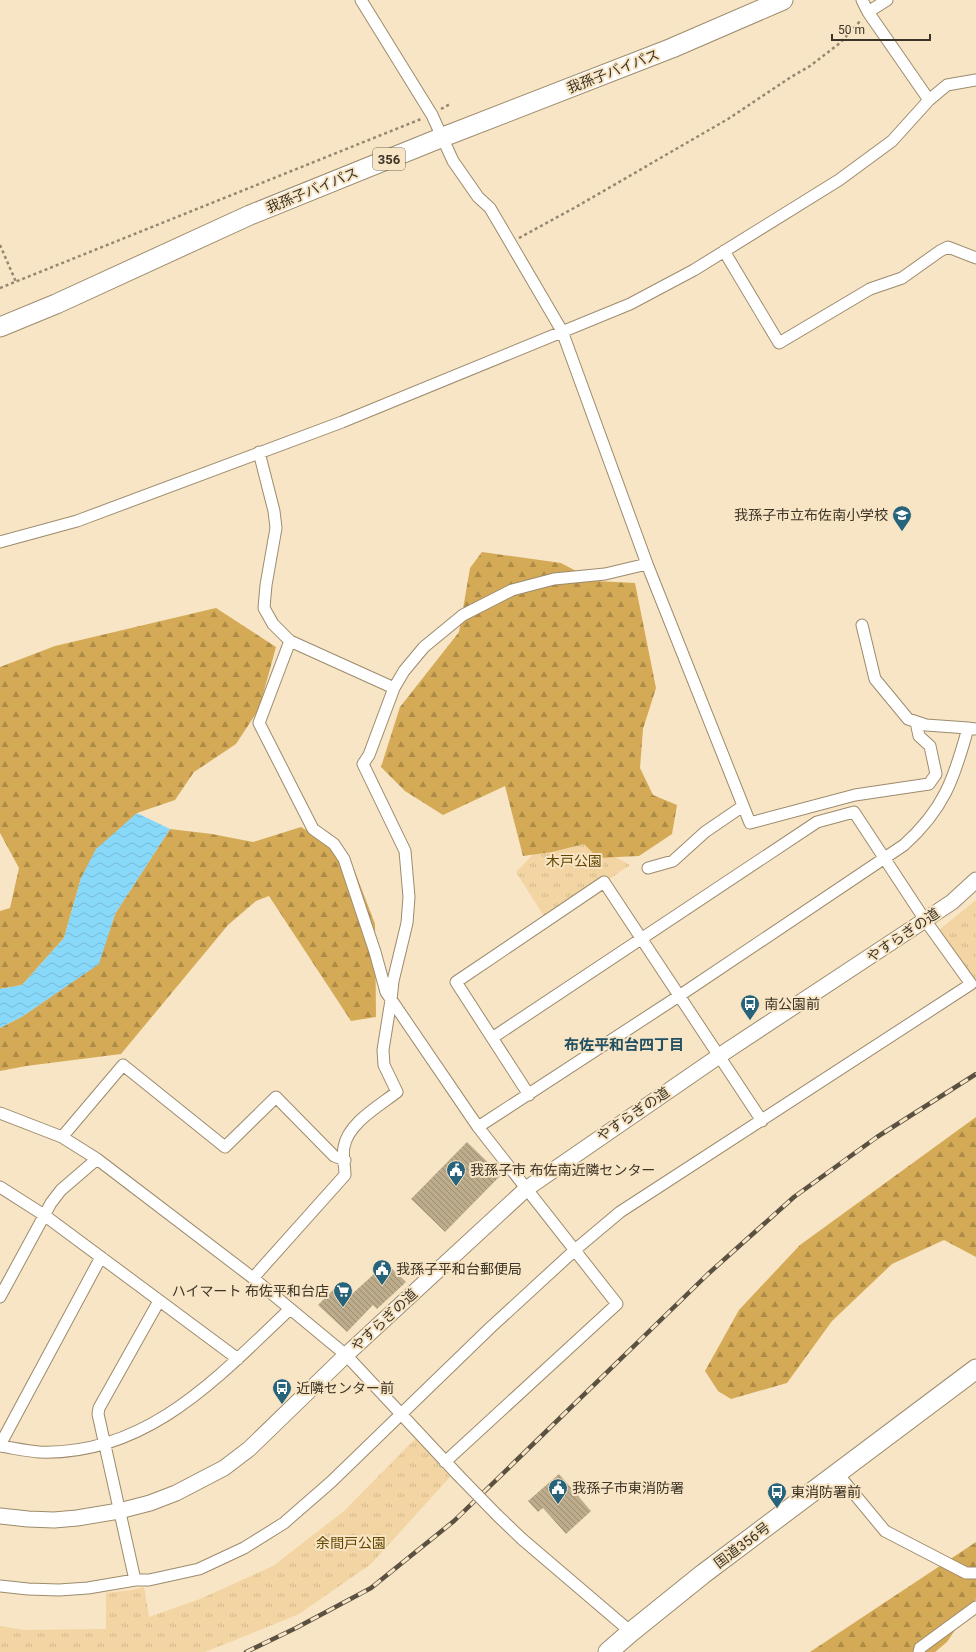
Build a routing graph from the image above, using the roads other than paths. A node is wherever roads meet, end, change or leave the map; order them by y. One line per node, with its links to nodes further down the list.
1 (361, 0): 8 (street)
2 (783, 0): 8 (highway, 我孫子バイパス / 356)
3 (862, 0): 5 (street)
4 (887, 0): 5 (street)
5 (868, 12): 7 (street)
6 (976, 80): 7 (street)
7 (929, 100): 9 (street)
8 (443, 137): 11 (highway, 我孫子バイパス / 356); 12 (street)
9 (724, 251): 10 (street); 12 (street)
10 (976, 258)
11 (0, 327)
12 (562, 331): 13 (street); 15 (street)
13 (259, 452): 14 (street); 17 (street)
14 (0, 542)
15 (647, 564): 18 (street); 21 (street)
16 (862, 625): 19 (street)
17 (290, 641): 18 (street); 28 (street)
18 (394, 688): 28 (street)
19 (916, 722): 20 (street); 21 (street)
20 (972, 728): 22 (street)
21 (743, 806): 23 (street)
22 (884, 859): 25 (street); 26 (street); 27 (street)
23 (648, 868)
24 (976, 880): 25 (street, やすらぎの道)
25 (925, 920): 30 (street, やすらぎの道); 33 (street)
26 (642, 939): 27 (street); 29 (street); 29 (street)
27 (679, 996): 30 (street); 31 (street)
28 (391, 1000): 34 (street); 37 (street)
29 (492, 1038): 31 (street)
30 (719, 1056): 33 (street); 39 (street, やすらぎの道)
31 (529, 1095): 34 (street)
32 (0, 1113): 35 (street)
33 (762, 1121): 41 (street)
34 (478, 1127): 39 (street)
35 (62, 1137): 36 (street); 37 (street)
36 (97, 1159): 40 (street); 43 (street)
37 (345, 1160): 43 (street)
38 (0, 1187): 40 (street)
39 (526, 1189): 41 (street); 47 (street, やすらぎの道)
40 (44, 1215): 42 (street); 44 (street)
41 (576, 1249): 50 (street); 53 (street)
42 (102, 1257): 45 (street); 52 (street)
43 (253, 1278): 46 (street)
44 (0, 1297)
45 (159, 1301): 48 (street); 51 (street)
46 (290, 1309): 47 (street); 48 (street)
47 (346, 1355): 50 (street); 55 (street, やすらぎの道)
48 (238, 1359): 51 (street)
49 (976, 1369): 54 (highway, 国道356号)
50 (400, 1413): 53 (street); 58 (street)
51 (105, 1443): 52 (street); 55 (street)
52 (0, 1445)
53 (445, 1462): 61 (street, bridge)
54 (838, 1473): 57 (street); 61 (highway, 国道356号)
55 (119, 1511): 56 (street, やすらぎの道); 58 (street)
56 (0, 1516)
57 (976, 1573)
58 (135, 1580): 59 (street)
59 (0, 1586)
60 (976, 1607): 63 (street)
61 (631, 1632): 62 (highway, 国道356号)
62 (608, 1652)
63 (919, 1652)

